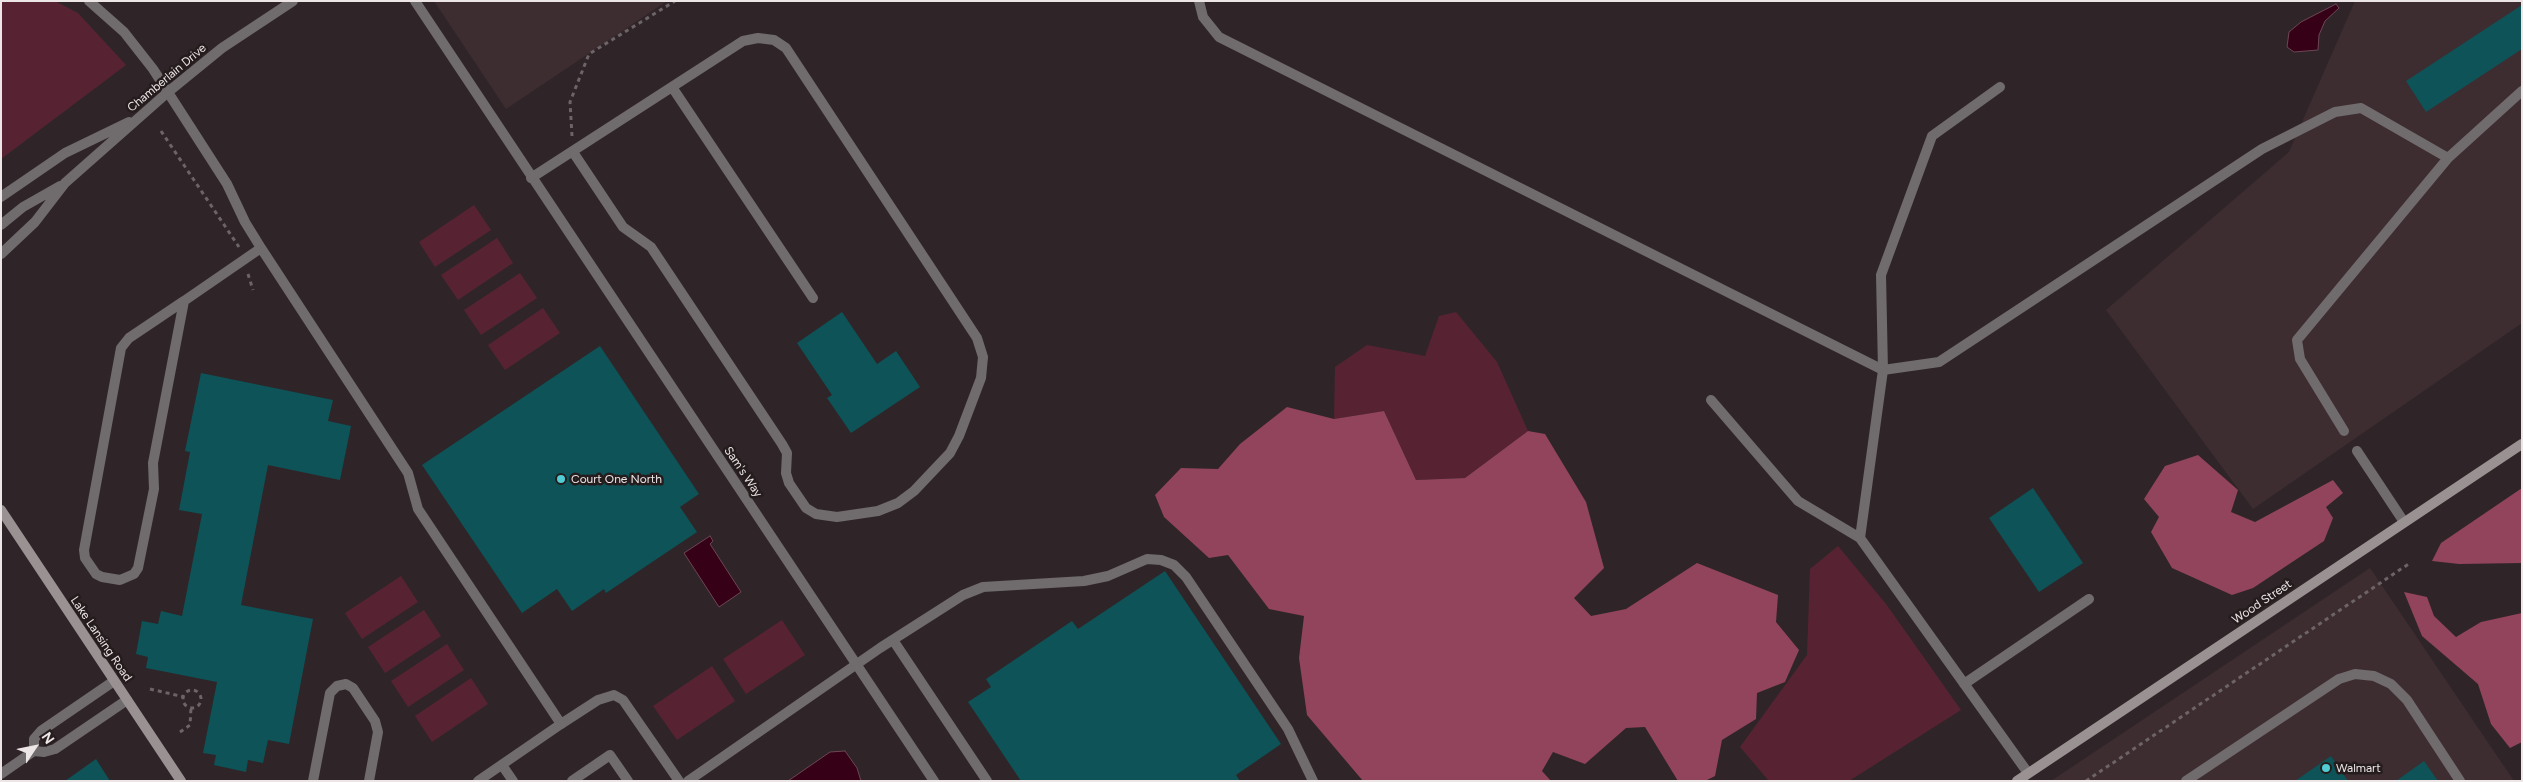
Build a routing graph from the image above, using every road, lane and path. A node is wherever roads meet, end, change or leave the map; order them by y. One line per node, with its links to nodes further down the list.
1 (89, 1): 9 (street)
2 (293, 1): 9 (street, Chamberlain Drive)
3 (416, 1): 14 (street)
4 (675, 1): 12 (path)
5 (1199, 1): 24 (street)
6 (672, 87): 12 (street); 12 (street); 22 (street)
7 (2000, 87): 24 (street)
8 (2522, 91): 13 (street)
9 (168, 92): 10 (street, Chamberlain Drive); 18 (street)
10 (141, 116): 15 (street, Chamberlain Drive); 16 (street)
11 (161, 131): 20 (path)
12 (573, 152): 14 (street)
13 (2448, 158): 24 (street); 26 (street)
14 (531, 178): 35 (street, Sam's Way)
15 (65, 183): 17 (street, Chamberlain Drive); 19 (street, Chamberlain Drive)
16 (1, 197)
17 (1, 225)
18 (261, 248): 20 (street); 42 (street)
19 (1, 254)
20 (243, 261): 21 (path); 23 (street)
21 (253, 290)
22 (813, 298)
23 (184, 301): 23 (street)
24 (1883, 370): 31 (street)
25 (1710, 400): 31 (street)
26 (2344, 431)
27 (2522, 444): 30 (street, Wood Street)
28 (2357, 451): 30 (street)
29 (1, 510): 36 (street, Lake Lansing Road)
30 (2404, 522): 46 (street, Wood Street)
31 (1860, 538): 37 (street)
32 (2410, 563): 61 (path)
33 (2089, 599): 37 (street)
34 (893, 640): 35 (street); 58 (street); 59 (street)
35 (857, 664): 56 (street); 57 (street, Sam's Way)
36 (114, 681): 40 (street, Lake Lansing Road); 44 (street)
37 (1964, 684): 46 (street)
38 (150, 689): 39 (path)
39 (184, 697): 41 (path); 41 (path)
40 (127, 700): 44 (street); 48 (street, Lake Lansing Road)
41 (191, 708): 43 (path)
42 (562, 724): 45 (street); 55 (street)
43 (180, 732)
44 (34, 750): 47 (street)
45 (502, 765): 51 (street); 52 (street)
46 (2028, 773): 60 (street, Wood Street)
47 (1, 774)
48 (182, 781)
49 (312, 781): 50 (street)
50 (369, 781)
51 (478, 781)
52 (512, 781)
53 (572, 781): 54 (street)
54 (628, 781)
55 (679, 781)
56 (688, 781)
57 (934, 781)
58 (987, 781)
59 (1314, 781)
60 (2017, 781)
61 (2086, 781)
62 (2186, 781): 63 (street)
63 (2460, 781)

